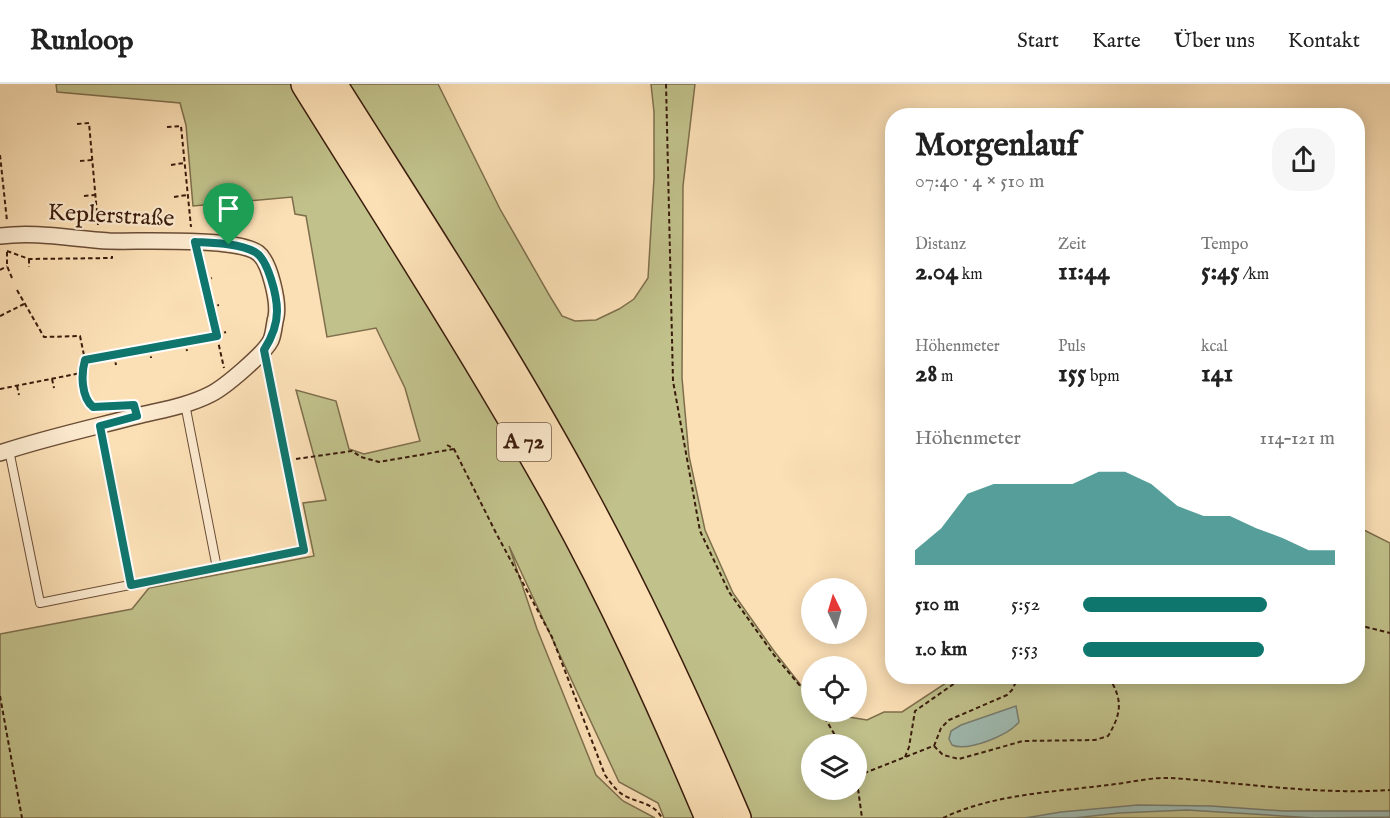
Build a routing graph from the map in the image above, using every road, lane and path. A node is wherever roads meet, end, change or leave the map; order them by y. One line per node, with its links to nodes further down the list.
1 (305, 84): 77 (highway, A 72)
2 (333, 84): 78 (highway, A 72)
3 (666, 84): 68 (path)
4 (77, 124): 7 (path)
5 (167, 128): 9 (path)
6 (0, 155): 11 (path)
7 (92, 160): 8 (path); 12 (path)
8 (80, 161)
9 (184, 163): 10 (path); 13 (path)
10 (171, 165)
11 (2, 189): 17 (path)
12 (95, 195): 14 (path); 16 (path)
13 (187, 195): 15 (path); 18 (path)
14 (84, 196)
15 (174, 196)
16 (105, 241): 17 (street, Keplerstraße); 18 (street, Keplerstraße); 20 (path)
17 (5, 242): 21 (path); 26 (path)
18 (194, 242): 31 (path); 41 (street, Keplerstraße)
19 (85, 258): 20 (path); 22 (path); 24 (path)
20 (112, 258): 23 (path)
21 (29, 259): 22 (path); 27 (path)
22 (58, 259): 25 (path)
23 (112, 263)
24 (86, 264)
25 (59, 266)
26 (6, 267): 28 (path); 29 (path)
27 (29, 267)
28 (0, 270)
29 (12, 278)
30 (212, 278): 31 (path)
31 (204, 280): 35 (path)
32 (17, 290): 33 (path)
33 (24, 304): 36 (path); 45 (path)
34 (219, 305): 35 (path)
35 (210, 307): 38 (path)
36 (0, 316)
37 (226, 333): 38 (path)
38 (217, 335): 39 (path); 49 (path)
39 (185, 342): 40 (path); 42 (path)
40 (149, 348): 43 (path); 44 (path)
41 (264, 350): 49 (street, Keplerstraße); 60 (lane)
42 (187, 351)
43 (114, 355): 45 (path); 46 (path)
44 (151, 358)
45 (85, 360): 47 (path)
46 (116, 365)
47 (81, 373): 48 (path); 55 (path)
48 (52, 379): 50 (path); 51 (path)
49 (227, 383): 54 (street, Keplerstraße)
50 (17, 386): 52 (path); 53 (path)
51 (54, 388)
52 (0, 389)
53 (19, 395)
54 (185, 404): 56 (street, Keplerstraße); 61 (lane)
55 (113, 406)
56 (100, 426): 59 (street, Keplerstraße); 62 (lane)
57 (447, 445): 58 (path)
58 (454, 449): 60 (path); 76 (path)
59 (5, 451): 62 (lane)
60 (286, 461): 61 (lane)
61 (217, 568): 62 (lane)
62 (131, 585)
63 (1365, 627): 64 (path)
64 (1390, 633)
65 (954, 684): 71 (path)
66 (1015, 684): 70 (path)
67 (1113, 684): 70 (path)
68 (801, 687)
69 (0, 696): 75 (path)
70 (934, 746): 71 (path)
71 (905, 757): 72 (path)
72 (867, 771)
73 (1390, 790): 80 (path)
74 (860, 800): 79 (path)
75 (22, 818)
76 (662, 818)
77 (710, 818)
78 (737, 818)
79 (862, 818)
80 (943, 818)

